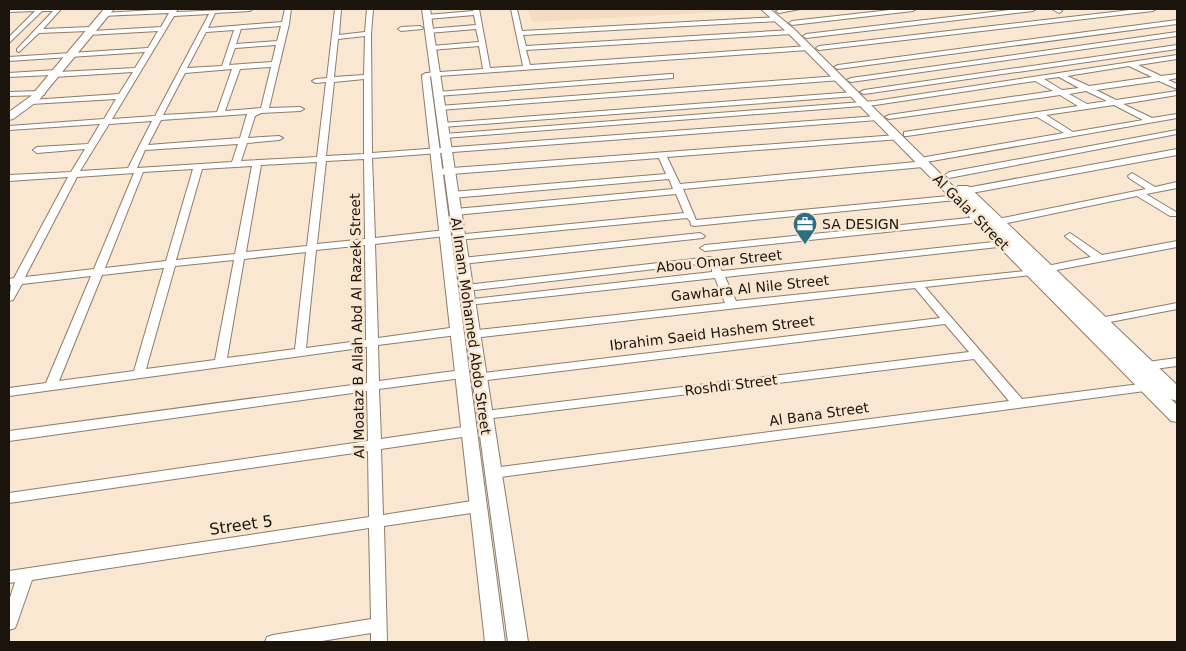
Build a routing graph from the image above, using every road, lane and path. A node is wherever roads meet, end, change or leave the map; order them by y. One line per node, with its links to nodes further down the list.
1 (41, 9): 2 (street); 15 (street); 39 (street)
2 (57, 9): 32 (street)
3 (230, 9): 4 (street); 17 (street)
4 (250, 9)
5 (288, 9): 24 (street)
6 (338, 9): 37 (street)
7 (370, 9): 34 (street, Al Moataz B Allah Abd Al Razek Street)
8 (514, 9): 31 (street)
9 (797, 9): 21 (street)
10 (863, 9): 21 (street)
11 (913, 9): 21 (street)
12 (1028, 9): 13 (street); 42 (street)
13 (1033, 9)
14 (1153, 9): 25 (street)
15 (9, 10)
16 (173, 11): 17 (street); 19 (street); 28 (street)
17 (213, 11): 30 (street)
18 (477, 11): 22 (street); 27 (street)
19 (106, 12): 33 (main road)
20 (1177, 16): 36 (street)
21 (780, 17): 31 (street); 42 (main road, Al Gala' Street); 46 (street)
22 (424, 19): 27 (street); 29 (street); 45 (street, Al Imam Mohamed Abdo Street); 61 (street, Al Imam Mohamed Abdo Street)
23 (1177, 22): 38 (street)
24 (286, 24): 26 (street); 40 (street)
25 (1024, 25): 36 (street); 42 (street)
26 (238, 27): 30 (street); 43 (street)
27 (480, 27): 41 (street)
28 (162, 29): 33 (street); 48 (street)
29 (401, 29)
30 (203, 30): 58 (street)
31 (519, 30): 46 (street)
32 (36, 31): 33 (street); 47 (street)
33 (90, 31): 49 (main road)
34 (368, 34): 37 (street); 67 (street, Al Moataz B Allah Abd Al Razek Street)
35 (1177, 34): 63 (street)
36 (1041, 35): 38 (street)
37 (334, 36): 70 (street)
38 (1050, 39): 63 (street)
39 (9, 41)
40 (281, 43): 43 (street); 52 (street)
41 (483, 44): 45 (street); 59 (street)
42 (811, 44): 56 (street); 63 (main road, Al Gala' Street)
43 (232, 46): 55 (street)
44 (1177, 47): 79 (street)
45 (431, 48): 61 (street, Al Imam Mohamed Abdo Street)
46 (523, 48): 56 (street)
47 (19, 50)
48 (150, 50): 49 (street); 57 (street)
49 (69, 55): 51 (street); 60 (main road)
50 (1177, 57): 53 (street)
51 (9, 59)
52 (276, 64): 54 (street); 87 (street)
53 (1130, 64): 64 (street); 69 (street)
54 (236, 66): 55 (street); 88 (street)
55 (225, 67): 58 (street)
56 (527, 68): 59 (street)
57 (137, 70): 60 (street); 78 (street)
58 (182, 70): 93 (street)
59 (487, 70): 61 (street)
60 (55, 74): 62 (street); 74 (main road)
61 (430, 74): 80 (street, Al Imam Mohamed Abdo Street); 106 (street, Al Imam Mohamed Abdo Street)
62 (9, 75)
63 (842, 75): 79 (main road, Al Gala' Street); 80 (street)
64 (1060, 75): 68 (street); 73 (street)
65 (670, 76): 80 (street)
66 (1177, 76): 69 (street)
67 (368, 77): 70 (street); 109 (street, Al Moataz B Allah Abd Al Razek Street)
68 (1036, 78): 75 (street); 79 (street)
69 (1160, 78): 72 (street); 73 (street)
70 (330, 80): 71 (street); 110 (street)
71 (316, 81)
72 (1177, 86)
73 (1088, 89): 75 (street); 82 (street)
74 (41, 92): 77 (street); 81 (main road)
75 (1061, 93): 83 (street); 92 (street)
76 (1177, 93): 82 (street)
77 (9, 94)
78 (121, 96): 81 (street); 95 (street)
79 (864, 98): 92 (main road, Al Gala' Street); 97 (street); 97 (street)
80 (438, 101): 97 (street, Al Imam Mohamed Abdo Street)
81 (31, 102): 84 (main road)
82 (1116, 103): 83 (street); 94 (street)
83 (1086, 108): 89 (street)
84 (22, 109): 86 (street); 91 (main road)
85 (300, 109): 87 (street)
86 (9, 110)
87 (263, 111): 88 (street); 102 (street)
88 (220, 114): 93 (street)
89 (1040, 115): 98 (street); 100 (street)
90 (1177, 116): 94 (street)
91 (9, 117)
92 (884, 118): 100 (main road, Al Gala' Street); 106 (street)
93 (158, 119): 95 (street); 104 (street)
94 (1151, 121): 98 (street); 99 (street)
95 (105, 122): 96 (street); 103 (street)
96 (9, 128)
97 (443, 130): 106 (street, Al Imam Mohamed Abdo Street)
98 (1072, 134): 111 (street)
99 (1174, 135): 118 (street)
100 (902, 136): 108 (street); 111 (main road, Al Gala' Street)
101 (280, 138): 102 (street)
102 (243, 140): 104 (street); 113 (street)
103 (91, 146): 105 (street); 117 (street)
104 (143, 148): 115 (street)
105 (37, 150)
106 (441, 152): 109 (street); 116 (street, Al Imam Mohamed Abdo Street)
107 (1177, 152): 126 (street)
108 (662, 155): 116 (street); 119 (street)
109 (368, 157): 110 (street); 136 (street, Al Moataz B Allah Abd Al Razek Street)
110 (321, 159): 112 (street); 139 (street)
111 (925, 161): 118 (main road, Al Gala' Street); 123 (street); 126 (main road, Al Gala' Street)
112 (257, 163): 113 (street); 141 (street)
113 (236, 164): 114 (street)
114 (198, 166): 115 (street); 145 (street)
115 (135, 170): 117 (street); 147 (street)
116 (443, 172): 127 (street, Al Imam Mohamed Abdo Street); 133 (street, Al Imam Mohamed Abdo Street)
117 (74, 174): 121 (street); 150 (street)
118 (949, 175): 126 (main road, Al Gala' Street)
119 (672, 176): 123 (street); 127 (street)
120 (1132, 176): 124 (street)
121 (10, 180)
122 (1177, 185): 124 (street)
123 (678, 189): 128 (street); 130 (street)
124 (1154, 190): 125 (street)
125 (1138, 193): 129 (street); 132 (street)
126 (961, 194): 130 (street); 131 (main road, Al Gala' Street); 132 (main road, Al Gala' Street)
127 (452, 195): 128 (street, Al Imam Mohamed Abdo Street)
128 (455, 212): 133 (street, Al Imam Mohamed Abdo Street)
129 (1173, 214)
130 (692, 219): 133 (street); 134 (street)
131 (979, 220): 132 (street); 137 (main road, Al Gala' Street); 140 (street)
132 (996, 220): 146 (main road, Al Gala' Street)
133 (452, 235): 136 (street); 144 (street, Al Imam Mohamed Abdo Street); 158 (street, Al Imam Mohamed Abdo Street)
134 (700, 236): 140 (street); 144 (street)
135 (1070, 236): 142 (street)
136 (370, 241): 139 (street); 160 (street, Al Moataz B Allah Abd Al Razek Street)
137 (1003, 244): 148 (main road, Al Gala' Street); 149 (street, Abou Omar Street)
138 (1177, 244): 142 (street)
139 (312, 248): 141 (street); 161 (street)
140 (706, 248): 143 (street)
141 (240, 256): 145 (street); 164 (street)
142 (1100, 259): 146 (street)
143 (711, 260): 149 (street); 152 (street)
144 (462, 261): 152 (street, Al Imam Mohamed Abdo Street)
145 (170, 264): 147 (street); 166 (street)
146 (1046, 269): 157 (main road, Al Gala' Street)
147 (98, 272): 150 (street); 169 (street)
148 (1031, 272): 151 (street, Gawhara Al Nile Street); 171 (main road, Al Gala' Street)
149 (718, 275): 152 (street, Abou Omar Street); 154 (street)
150 (13, 281): 153 (street)
151 (918, 285): 154 (street, Gawhara Al Nile Street); 156 (street)
152 (467, 295): 159 (street, Al Imam Mohamed Abdo Street)
153 (9, 298)
154 (732, 305): 159 (street, Gawhara Al Nile Street)
155 (1177, 306): 157 (street)
156 (948, 320): 162 (street); 168 (street, Ibrahim Saeid Hashem Street)
157 (1100, 320): 165 (main road, Al Gala' Street)
158 (457, 331): 160 (street); 167 (street, Al Imam Mohamed Abdo Street)
159 (473, 334): 168 (street, Al Imam Mohamed Abdo Street)
160 (372, 343): 161 (street); 170 (street, Al Moataz B Allah Abd Al Razek Street)
161 (300, 353): 164 (street)
162 (978, 355): 173 (street); 175 (street, Roshdi Street)
163 (1177, 362): 165 (street)
164 (220, 363): 166 (street)
165 (1146, 366): 174 (main road, Al Gala' Street)
166 (138, 374): 169 (street)
167 (462, 374): 170 (street); 176 (street, Al Imam Mohamed Abdo Street)
168 (479, 377): 175 (street, Al Imam Mohamed Abdo Street)
169 (51, 386): 172 (street)
170 (372, 386): 177 (street); 178 (street, Al Moataz B Allah Abd Al Razek Street)
171 (1148, 387): 173 (street, Al Bana Street); 174 (main road, Al Gala' Street)
172 (9, 392)
173 (1018, 403): 181 (street, Al Bana Street)
174 (1175, 406)
175 (485, 415): 179 (street, Al Imam Mohamed Abdo Street)
176 (469, 430): 178 (street); 180 (street, Al Imam Mohamed Abdo Street)
177 (9, 436)
178 (374, 444): 182 (street); 184 (street, Al Moataz B Allah Abd Al Razek Street)
179 (489, 447): 180 (street); 181 (street, Al Imam Mohamed Abdo Street)
180 (471, 450): 183 (street, Al Imam Mohamed Abdo Street)
181 (493, 473): 192 (street, Al Imam Mohamed Abdo Street)
182 (9, 498)
183 (478, 506): 184 (street, Street 5); 191 (street, Al Imam Mohamed Abdo Street)
184 (375, 522): 185 (street, Street 5); 188 (street, Al Moataz B Allah Abd Al Razek Street)
185 (26, 574): 186 (street, Street 5); 187 (street)
186 (9, 576)
187 (9, 623)
188 (378, 625): 189 (street); 190 (street, Al Moataz B Allah Abd Al Razek Street)
189 (273, 642)
190 (378, 642)
191 (494, 642)
192 (518, 642)

